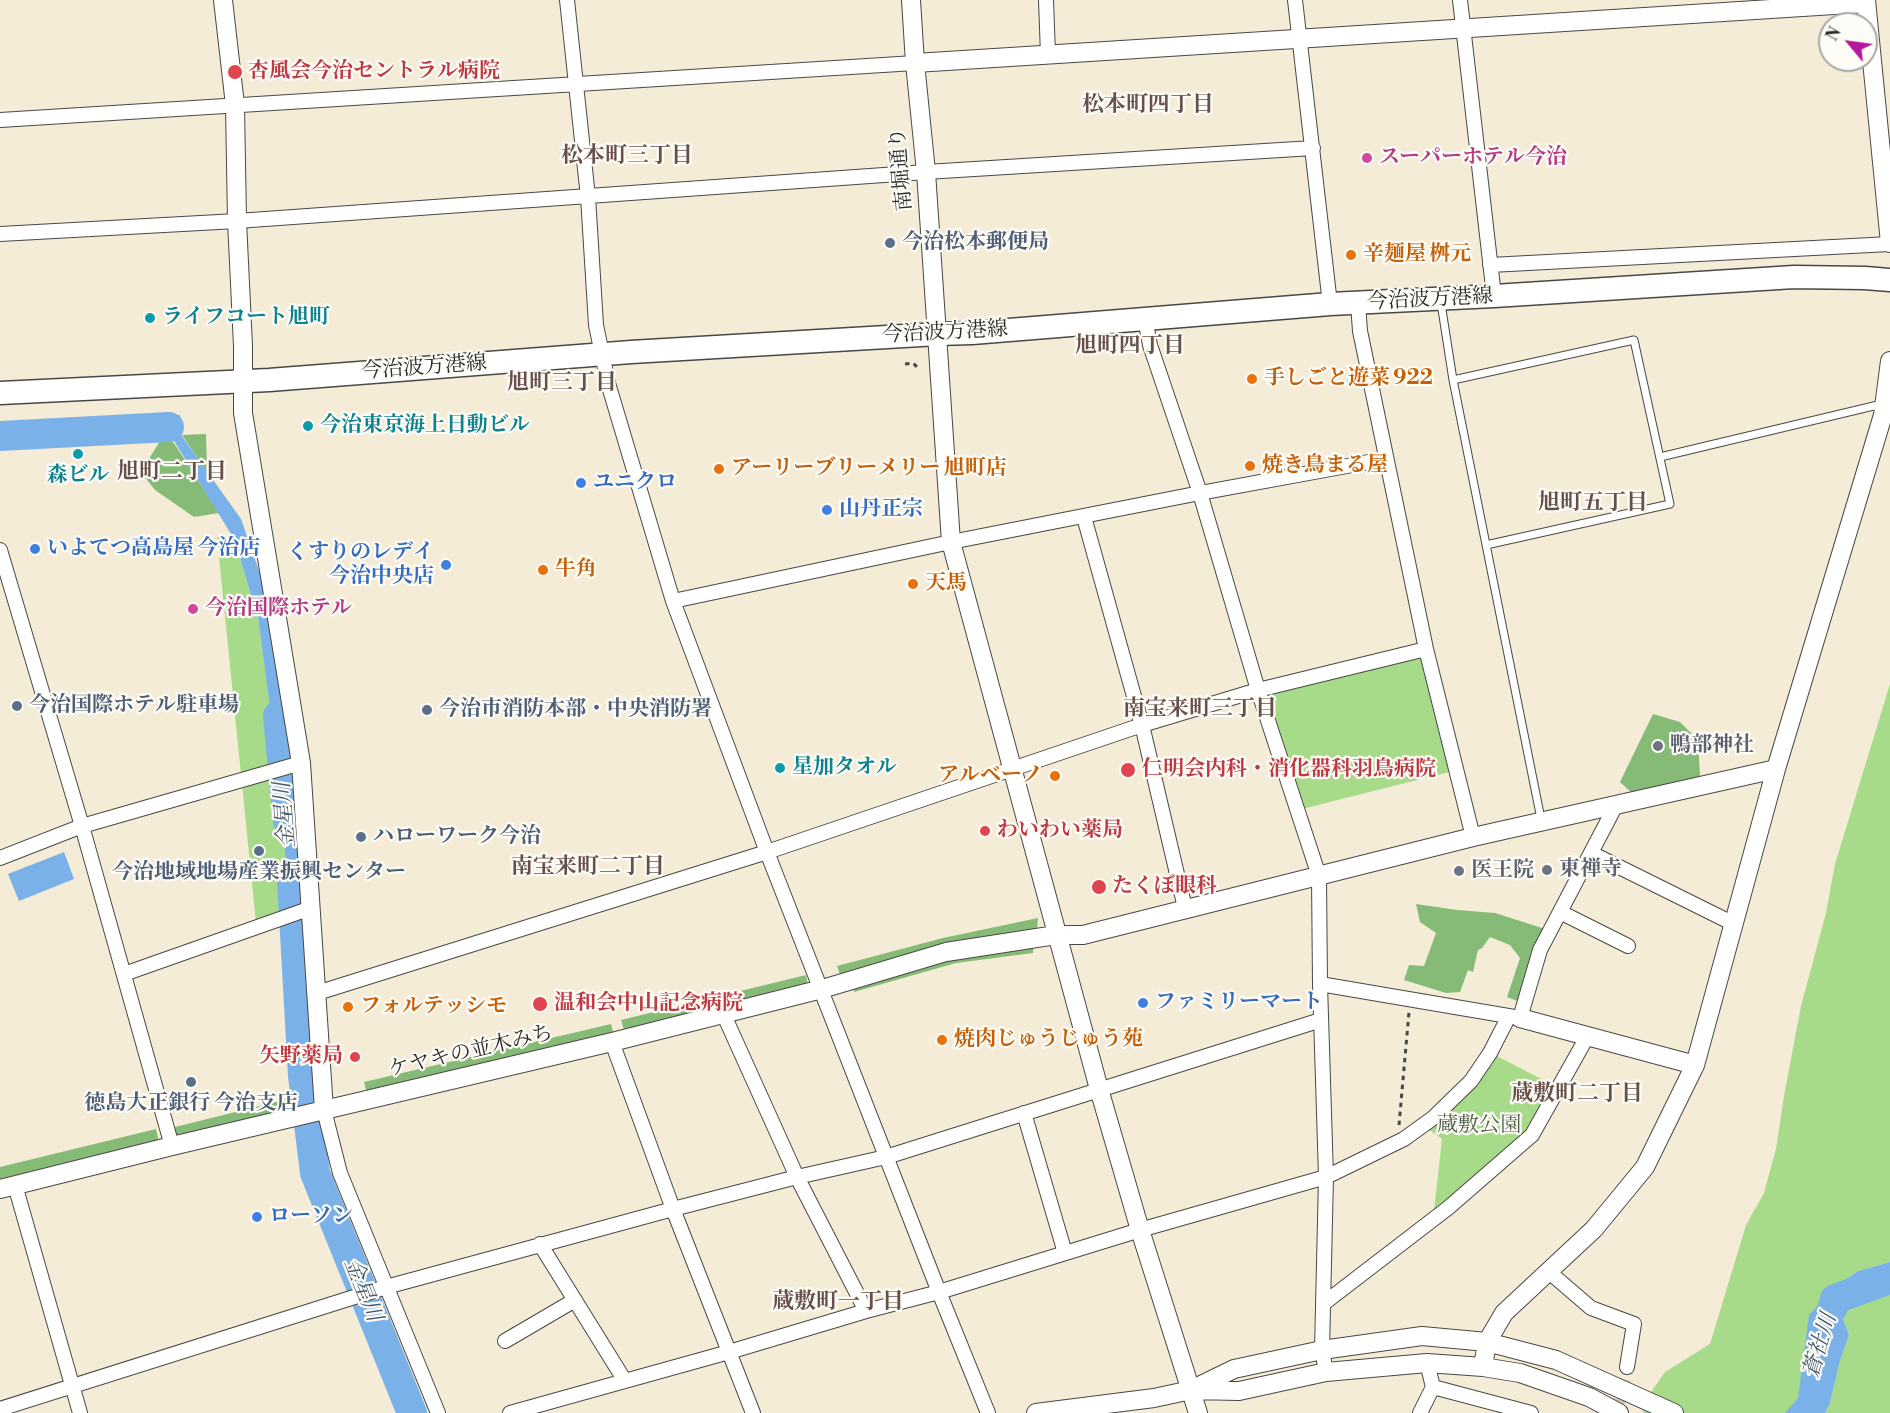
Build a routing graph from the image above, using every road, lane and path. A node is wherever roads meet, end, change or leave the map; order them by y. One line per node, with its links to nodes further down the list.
1 (223, 0): 13 (street)
2 (567, 0): 12 (street)
3 (911, 0): 11 (street, 南堀通り)
4 (1046, 0): 10 (street)
5 (1295, 0): 9 (street)
6 (1460, 0): 8 (street)
7 (1866, 1): 8 (street); 20 (street)
8 (1463, 28): 9 (street); 21 (street)
9 (1300, 39): 10 (street); 15 (street)
10 (1048, 54): 11 (street)
11 (915, 63): 12 (street); 16 (street, 南堀通り)
12 (575, 84): 13 (street); 17 (street)
13 (235, 105): 14 (street); 18 (street)
14 (0, 120)
15 (1313, 148): 16 (street); 25 (street)
16 (926, 172): 17 (street); 28 (street, 南堀通り)
17 (588, 197): 18 (street); 29 (street)
18 (237, 221): 19 (street); 34 (street)
19 (0, 234)
20 (1890, 243): 21 (street)
21 (1491, 265): 23 (street)
22 (1890, 280): 23 (main road, 今治波方港線)
23 (1494, 296): 24 (main road, 今治波方港線)
24 (1441, 299): 26 (main road, 今治波方港線); 33 (lane)
25 (1330, 304): 26 (main road, 今治波方港線); 27 (main road, 今治波方港線)
26 (1358, 304): 38 (street)
27 (1145, 318): 28 (main road, 今治波方港線); 39 (street)
28 (938, 334): 29 (main road, 今治波方港線); 41 (street, 南堀通り)
29 (601, 355): 34 (main road, 今治波方港線); 44 (street)
30 (1890, 361): 36 (street)
31 (905, 364): 32 (path)
32 (918, 368)
33 (1453, 380): 37 (lane); 42 (lane)
34 (242, 381): 35 (main road, 今治波方港線); 48 (street)
35 (0, 393)
36 (1885, 403): 37 (lane); 49 (street)
37 (1660, 457): 42 (lane)
38 (1385, 459): 39 (street); 45 (street)
39 (1200, 493): 40 (street); 46 (street)
40 (1084, 517): 41 (street); 47 (street)
41 (951, 542): 44 (street); 50 (street, 南堀通り)
42 (1486, 545): 52 (lane)
43 (0, 550): 53 (street)
44 (674, 601): 55 (street)
45 (1426, 649): 46 (street); 54 (street)
46 (1258, 690): 47 (street); 58 (street)
47 (1142, 725): 50 (street); 60 (street)
48 (301, 763): 53 (street); 59 (street)
49 (1776, 769): 51 (street, ケヤキの並木みち); 62 (street)
50 (1012, 770): 55 (street); 63 (street, 南堀通り)
51 (1616, 805): 52 (street, ケヤキの並木みち); 56 (street)
52 (1542, 822): 54 (street, ケヤキの並木みち)
53 (82, 826): 57 (street); 65 (street)
54 (1473, 837): 58 (street, ケヤキの並木みち)
55 (767, 852): 67 (street); 68 (street)
56 (1591, 853): 61 (street); 62 (street)
57 (0, 858)
58 (1319, 876): 60 (street, ケヤキの並木みち); 66 (street)
59 (311, 908): 65 (street); 68 (street)
60 (1185, 908): 63 (street, ケヤキの並木みち)
61 (1560, 912): 64 (street); 71 (street)
62 (1734, 924): 75 (street)
63 (1056, 935): 67 (street, ケヤキの並木みち); 76 (street, 南堀通り)
64 (1628, 946)
65 (124, 974): 80 (street)
66 (1320, 984): 69 (street); 72 (street)
67 (822, 989): 70 (street, ケヤキの並木みち); 81 (street)
68 (317, 993): 77 (street)
69 (1410, 999): 71 (street); 79 (path)
70 (723, 1013): 74 (street, ケヤキの並木みち); 82 (street)
71 (1515, 1017): 73 (street); 79 (street)
72 (1321, 1020): 76 (street); 83 (street)
73 (1587, 1037): 75 (street); 93 (street)
74 (612, 1042): 77 (street, ケヤキの並木みち); 85 (street)
75 (1695, 1065): 89 (street)
76 (1099, 1089): 78 (street); 86 (street, 南堀通り)
77 (324, 1110): 80 (street, ケヤキの並木みち); 90 (street)
78 (1024, 1113): 81 (street); 88 (street)
79 (1398, 1142): 83 (street)
80 (172, 1146): 84 (street, ケヤキの並木みち)
81 (886, 1157): 82 (street); 91 (street)
82 (797, 1177): 85 (street); 94 (street)
83 (1326, 1177): 86 (street); 93 (street)
84 (8, 1187): 104 (street)
85 (673, 1209): 87 (street); 98 (street)
86 (1140, 1230): 88 (street); 106 (street, 南堀通り)
87 (540, 1244): 90 (street); 92 (street)
88 (1065, 1253): 91 (street)
89 (1548, 1271): 96 (street); 101 (street)
90 (386, 1287): 104 (street); 110 (street)
91 (939, 1292): 94 (street); 113 (street)
92 (575, 1300): 95 (street); 103 (street)
93 (1323, 1304): 97 (street)
94 (866, 1311): 98 (street)
95 (505, 1341)
96 (1487, 1342): 97 (street); 100 (street); 119 (street)
97 (1322, 1350): 102 (street); 106 (street)
98 (729, 1352): 103 (street); 112 (street)
99 (1427, 1362): 100 (street); 102 (street); 105 (street)
100 (1483, 1367): 118 (street)
101 (1627, 1367)
102 (1326, 1371): 106 (street)
103 (625, 1381): 111 (street)
104 (73, 1386): 108 (street); 109 (street)
105 (1433, 1387): 116 (street); 117 (street)
106 (1191, 1390): 107 (street); 115 (street, 南堀通り)
107 (1152, 1405): 114 (street)
108 (0, 1409)
109 (80, 1413)
110 (438, 1413)
111 (510, 1413)
112 (753, 1413)
113 (988, 1413)
114 (1036, 1413)
115 (1198, 1413)
116 (1420, 1413)
117 (1529, 1413)
118 (1619, 1413)
119 (1674, 1413)

